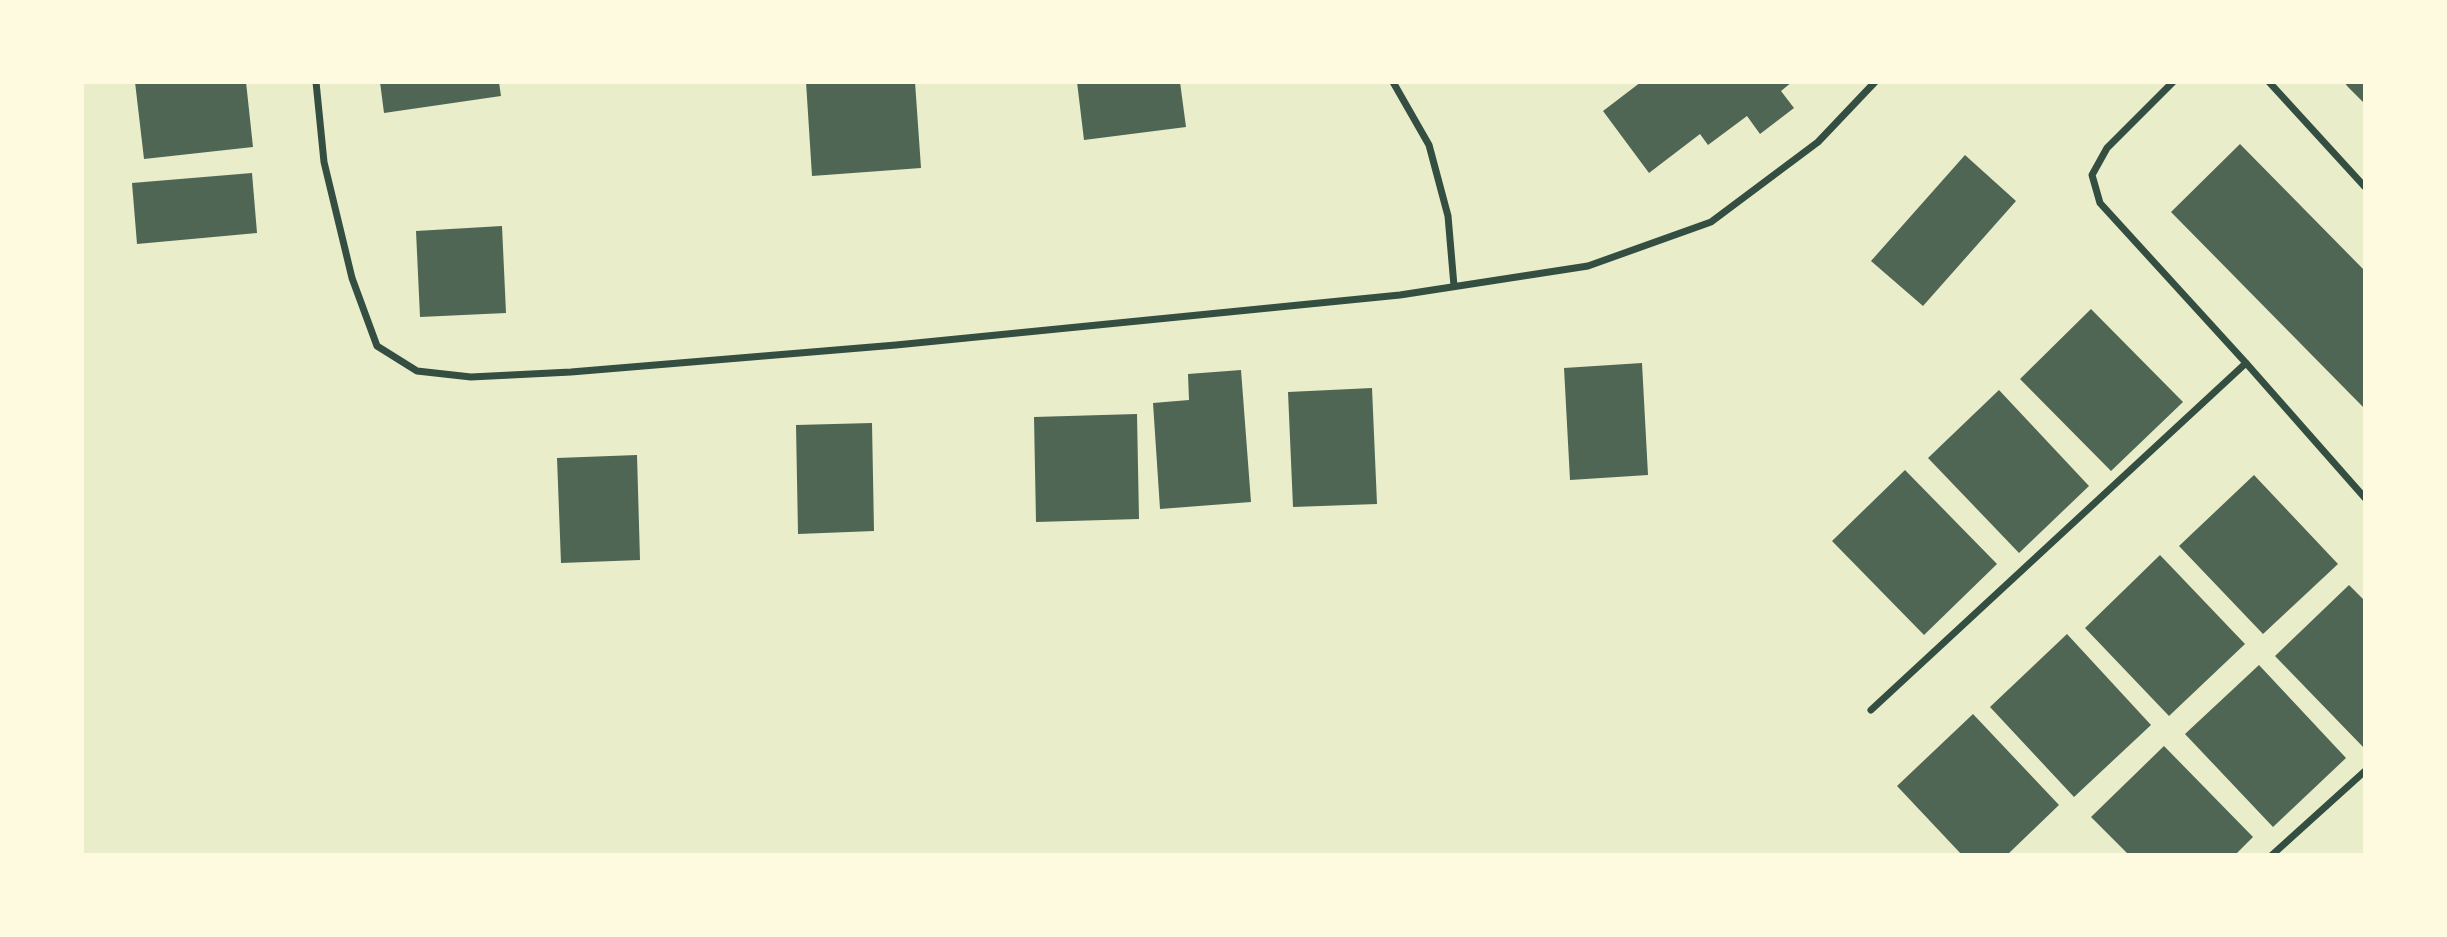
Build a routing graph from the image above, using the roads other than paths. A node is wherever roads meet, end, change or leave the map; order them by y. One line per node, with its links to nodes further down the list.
1 (316, 82): 7 (street)
2 (1393, 82): 7 (street)
3 (1875, 82): 7 (street)
4 (2173, 82): 8 (street)
5 (2269, 82): 6 (street)
6 (2365, 187)
7 (1454, 286)
8 (2246, 363): 9 (street); 10 (street)
9 (2365, 498)
10 (1871, 710)
11 (2365, 771): 12 (street)
12 (2272, 855)

